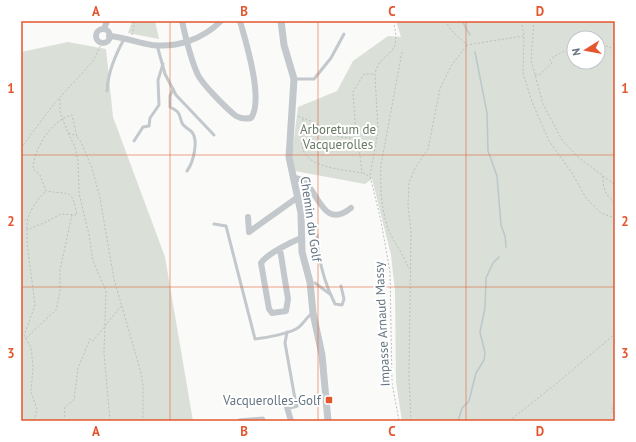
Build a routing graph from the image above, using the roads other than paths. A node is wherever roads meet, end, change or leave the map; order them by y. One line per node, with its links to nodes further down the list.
1 (107, 21): 6 (street)
2 (182, 21): 10 (street)
3 (221, 21): 10 (street)
4 (240, 21): 10 (street)
5 (281, 21): 13 (street, Chemin du Golf)
6 (104, 29): 8 (street); 8 (street)
7 (344, 34): 13 (lane)
8 (109, 36): 9 (street)
9 (127, 38): 11 (street); 15 (lane)
10 (186, 42): 11 (street)
11 (158, 45): 12 (lane)
12 (162, 64): 14 (lane); 17 (lane)
13 (294, 79): 19 (street, Chemin du Golf)
14 (173, 89): 16 (lane); 18 (lane)
15 (107, 91)
16 (214, 136)
17 (134, 141)
18 (187, 171)
19 (294, 178): 20 (street, Chemin du Golf); 21 (street)
20 (298, 197): 22 (street); 25 (street, Chemin du Golf)
21 (351, 208)
22 (248, 217)
23 (214, 224): 31 (lane)
24 (317, 235): 29 (lane)
25 (301, 238): 26 (street); 30 (street, Chemin du Golf)
26 (280, 250): 26 (street)
27 (315, 283): 29 (lane)
28 (341, 286): 29 (lane)
29 (330, 294)
30 (313, 314): 31 (lane); 36 (street, Chemin du Golf)
31 (288, 331): 32 (lane)
32 (295, 402): 35 (street)
33 (239, 420): 34 (lane)
34 (265, 421)
35 (291, 421)
36 (328, 421)

